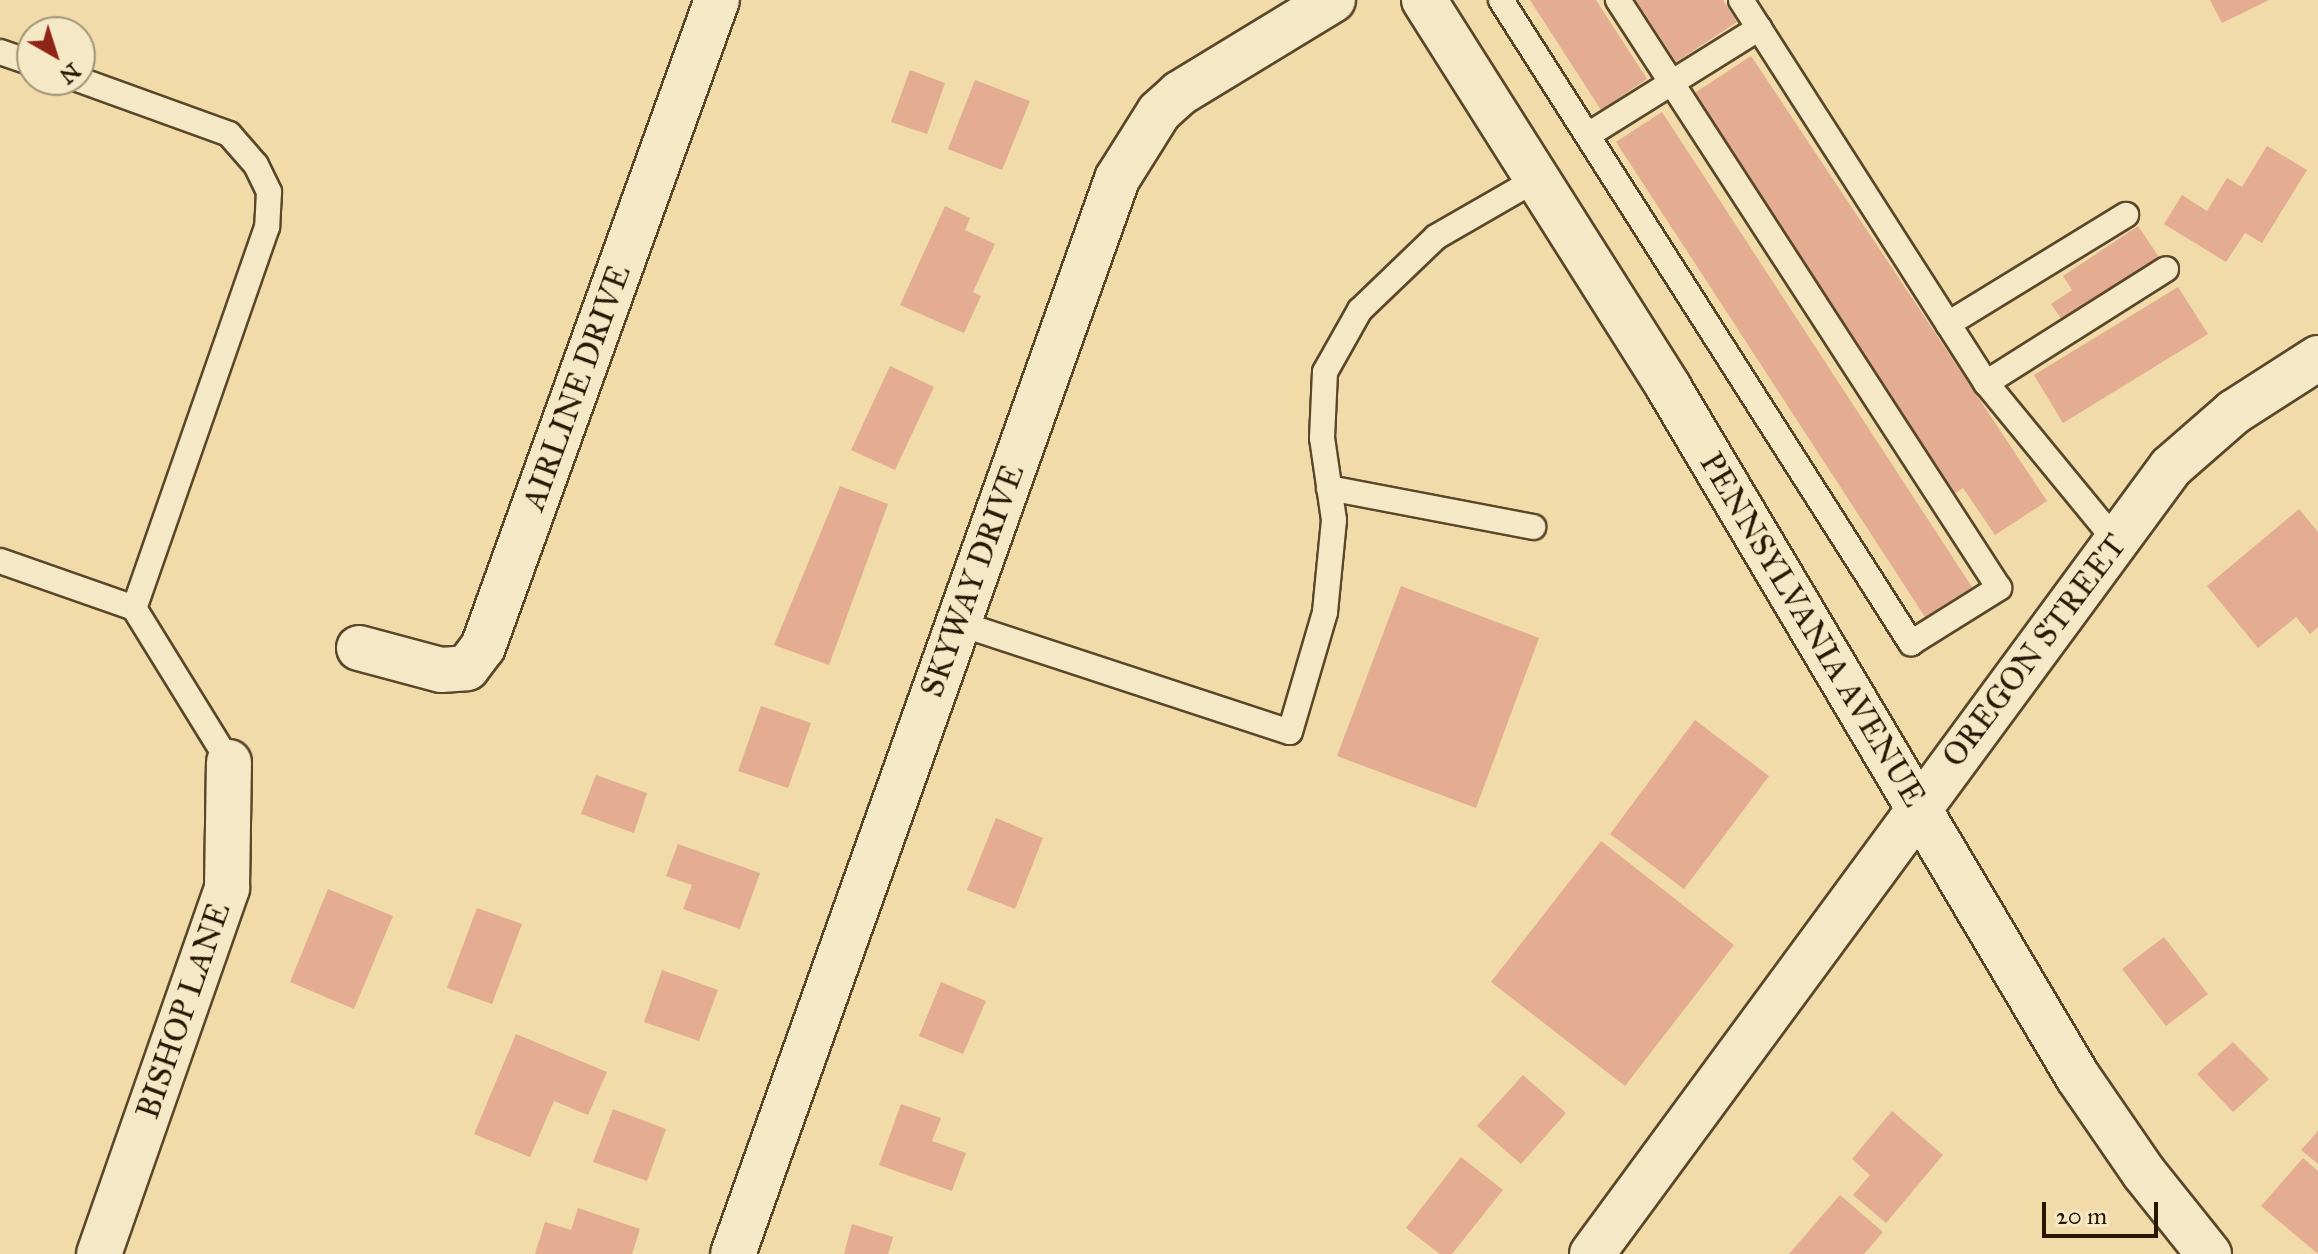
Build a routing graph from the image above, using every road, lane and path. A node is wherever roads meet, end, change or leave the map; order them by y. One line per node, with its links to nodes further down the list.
1 (717, 0): 23 (street, AIRLINE DRIVE)
2 (1333, 0): 22 (street, SKYWAY DRIVE)
3 (1424, 0): 11 (street, PENNSYLVANIA AVENUE)
4 (1501, 0): 10 (lane)
5 (1618, 0): 8 (lane)
6 (1741, 0): 7 (lane)
7 (1759, 28): 8 (lane); 14 (lane)
8 (1672, 82): 10 (lane); 10 (lane)
9 (96, 86): 21 (lane)
10 (1588, 135)
11 (1537, 179): 17 (lane); 25 (street, PENNSYLVANIA AVENUE)
12 (2126, 215): 14 (lane)
13 (2166, 269): 16 (lane)
14 (1948, 324): 16 (lane)
15 (2318, 358): 19 (street, OREGON STREET)
16 (1986, 383): 19 (lane)
17 (1329, 488): 18 (lane); 22 (lane)
18 (1533, 527)
19 (2116, 541): 25 (street, OREGON STREET)
20 (0, 561): 21 (lane)
21 (134, 608): 24 (lane)
22 (958, 623): 27 (street, SKYWAY DRIVE)
23 (359, 648)
24 (229, 762): 26 (street, BISHOP LANE)
25 (1917, 809): 28 (street, OREGON STREET); 29 (street, PENNSYLVANIA AVENUE)
26 (99, 1254)
27 (733, 1254)
28 (1592, 1254)
29 (2209, 1254)

